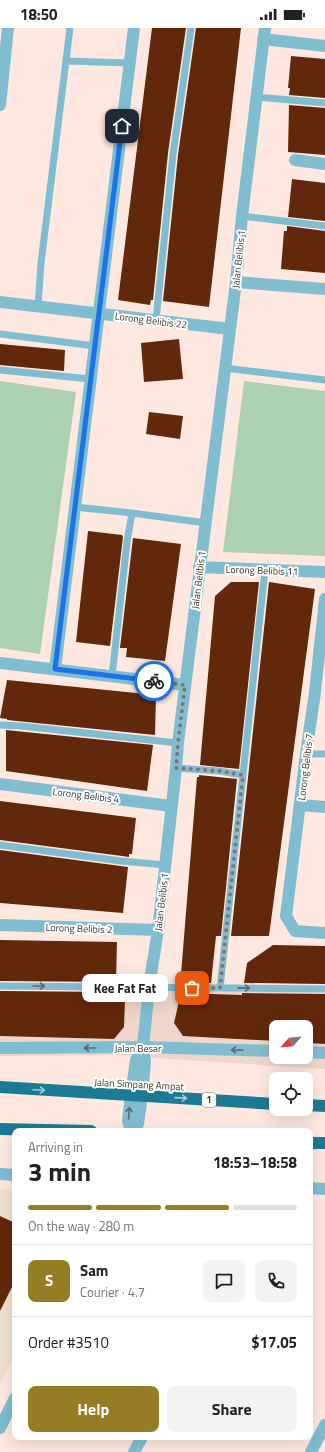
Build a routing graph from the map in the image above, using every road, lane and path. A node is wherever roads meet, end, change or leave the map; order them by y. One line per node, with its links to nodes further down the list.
1 (8, 28): 11 (street)
2 (70, 28): 7 (lane)
3 (134, 28): 8 (street)
4 (191, 28): 21 (lane)
5 (264, 34): 6 (street); 9 (street, Jalan Belibis 1)
6 (325, 46)
7 (67, 61): 8 (lane); 19 (lane)
8 (130, 63): 20 (street)
9 (256, 97): 10 (lane); 14 (street, Jalan Belibis 1)
10 (325, 103)
11 (0, 105)
12 (295, 160): 13 (street)
13 (325, 164)
14 (242, 216): 15 (lane); 16 (street, Jalan Belibis 1)
15 (325, 226)
16 (236, 282): 17 (street); 22 (street, Jalan Belibis 1)
17 (325, 288)
18 (0, 302): 19 (street, Lorong Belibis 22)
19 (38, 306): 20 (street, Lorong Belibis 22)
20 (99, 314): 21 (street, Lorong Belibis 22); 24 (street)
21 (156, 320): 22 (street, Lorong Belibis 22)
22 (230, 329): 25 (street, Jalan Belibis 1)
23 (0, 334): 24 (lane)
24 (95, 346): 27 (street)
25 (224, 368): 28 (lane); 31 (street, Jalan Belibis 1)
26 (0, 370): 27 (lane)
27 (90, 379): 29 (street)
28 (325, 380)
29 (75, 507): 30 (lane); 38 (street)
30 (132, 513): 31 (lane); 39 (lane)
31 (206, 523): 32 (street, Jalan Belibis 1)
32 (199, 567): 33 (street, Lorong Belibis 11); 40 (street, Jalan Belibis 1)
33 (265, 570): 34 (street, Lorong Belibis 11); 47 (lane)
34 (325, 572)
35 (325, 599): 36 (street, Lorong Belibis 7)
36 (323, 633): 41 (street, Lorong Belibis 7)
37 (0, 663): 38 (street)
38 (55, 669): 39 (street)
39 (112, 676): 40 (street)
40 (185, 685): 43 (street, Jalan Belibis 1)
41 (320, 692): 44 (street, Lorong Belibis 7)
42 (0, 725): 43 (lane)
43 (178, 743): 46 (street, Jalan Belibis 1)
44 (306, 754): 45 (lane); 49 (street, Lorong Belibis 7)
45 (325, 754)
46 (176, 768): 47 (lane); 50 (street, Jalan Belibis 1)
47 (243, 775): 59 (lane)
48 (0, 784): 50 (street, Lorong Belibis 4)
49 (300, 805): 51 (street); 56 (street, Lorong Belibis 7)
50 (172, 806): 53 (street, Jalan Belibis 1)
51 (325, 807)
52 (0, 845): 53 (lane)
53 (166, 865): 55 (street, Jalan Belibis 1)
54 (0, 925): 55 (street, Lorong Belibis 2)
55 (158, 930): 58 (street, Jalan Belibis 1)
56 (325, 933)
57 (0, 986): 58 (lane, one-way to 58)
58 (148, 987): 59 (lane); 62 (street, Jalan Belibis 1)
59 (220, 988): 60 (lane, one-way to 60)
60 (325, 989)
61 (0, 1048): 62 (street, Jalan Besar, one-way to 61)
62 (143, 1048): 63 (street, Jalan Besar, one-way to 62); 67 (street, Jalan Belibis 1)
63 (269, 1051)
64 (313, 1052): 65 (street)
65 (325, 1053)
66 (0, 1087): 67 (highway, Jalan Simpang Ampat / 1, one-way to 67)
67 (136, 1096): 68 (highway, Jalan Simpang Ampat / 1, one-way to 68); 71 (street, Jalan Belibis 1)
68 (269, 1104)
69 (313, 1105): 70 (highway)
70 (325, 1106)
71 (131, 1128)
72 (0, 1129): 73 (highway)
73 (12, 1129)
74 (313, 1143): 75 (highway)
75 (325, 1143)
76 (0, 1174): 77 (street)
77 (12, 1175)
78 (313, 1188): 79 (street)
79 (325, 1189)
80 (12, 1404): 82 (street)
81 (325, 1425): 85 (street)
82 (0, 1428)
83 (140, 1440): 84 (street)
84 (134, 1452)
85 (311, 1452)

